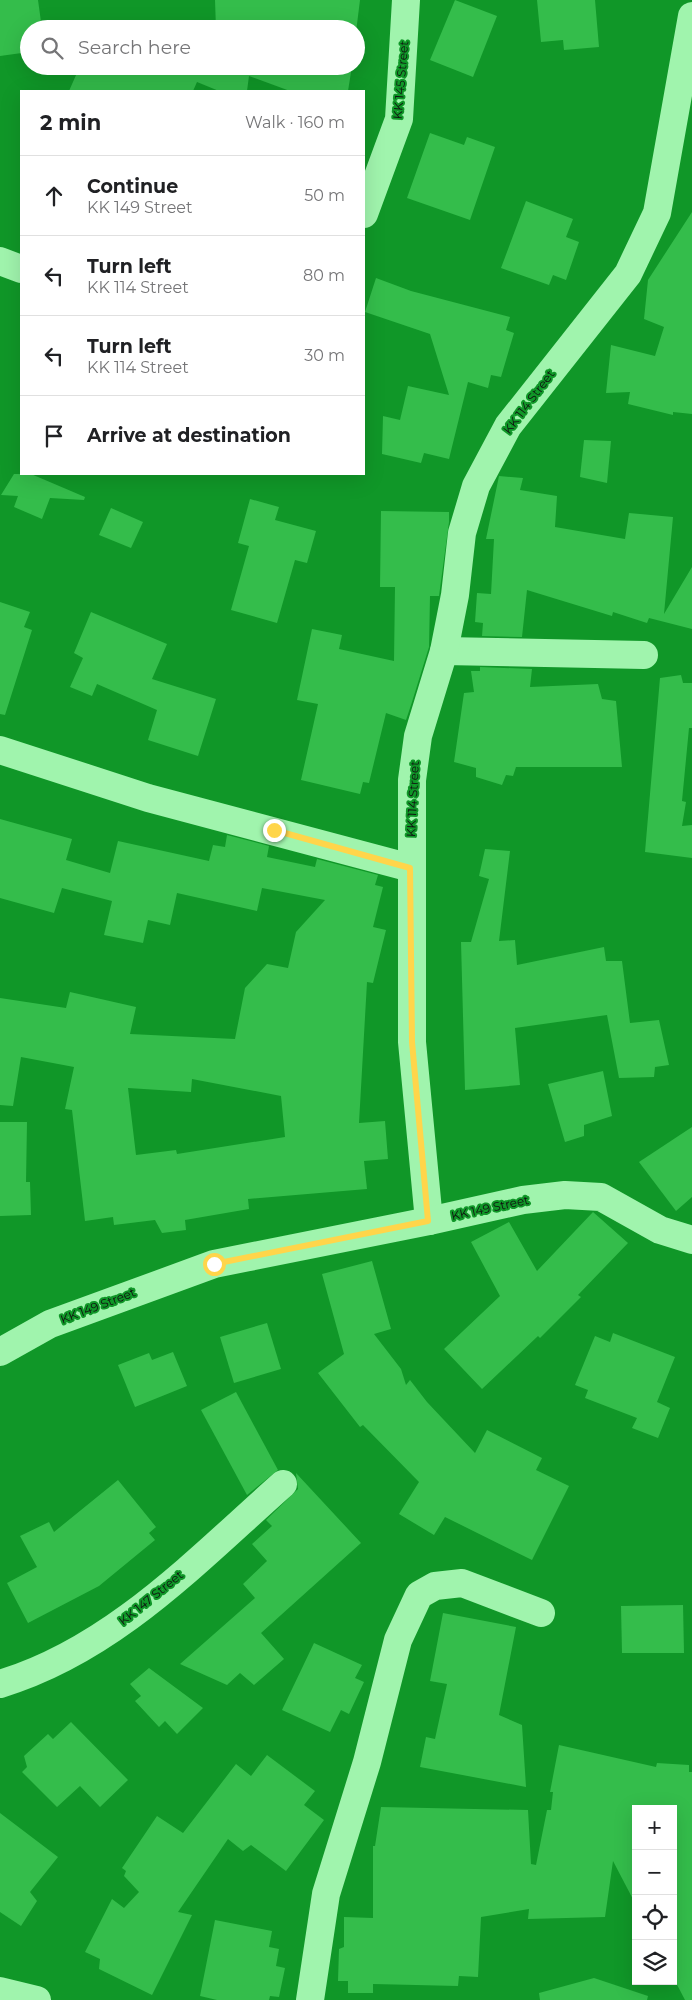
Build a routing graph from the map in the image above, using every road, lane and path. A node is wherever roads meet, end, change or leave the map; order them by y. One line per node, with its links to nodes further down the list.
1 (406, 0): 3 (street, KK 145 Street)
2 (692, 16): 6 (street, KK 114 Street)
3 (365, 211)
4 (0, 260): 5 (street)
5 (20, 269)
6 (444, 650): 7 (street); 9 (street, KK 114 Street)
7 (644, 655)
8 (0, 750): 9 (street)
9 (410, 868): 10 (street, KK 114 Street)
10 (428, 1221): 11 (street, KK 149 Street); 12 (street, KK 149 Street)
11 (692, 1240)
12 (0, 1352)
13 (283, 1484): 15 (street, KK 147 Street)
14 (541, 1614): 18 (street)
15 (0, 1684)
16 (0, 1991): 17 (street)
17 (37, 2000)
18 (310, 2000)

